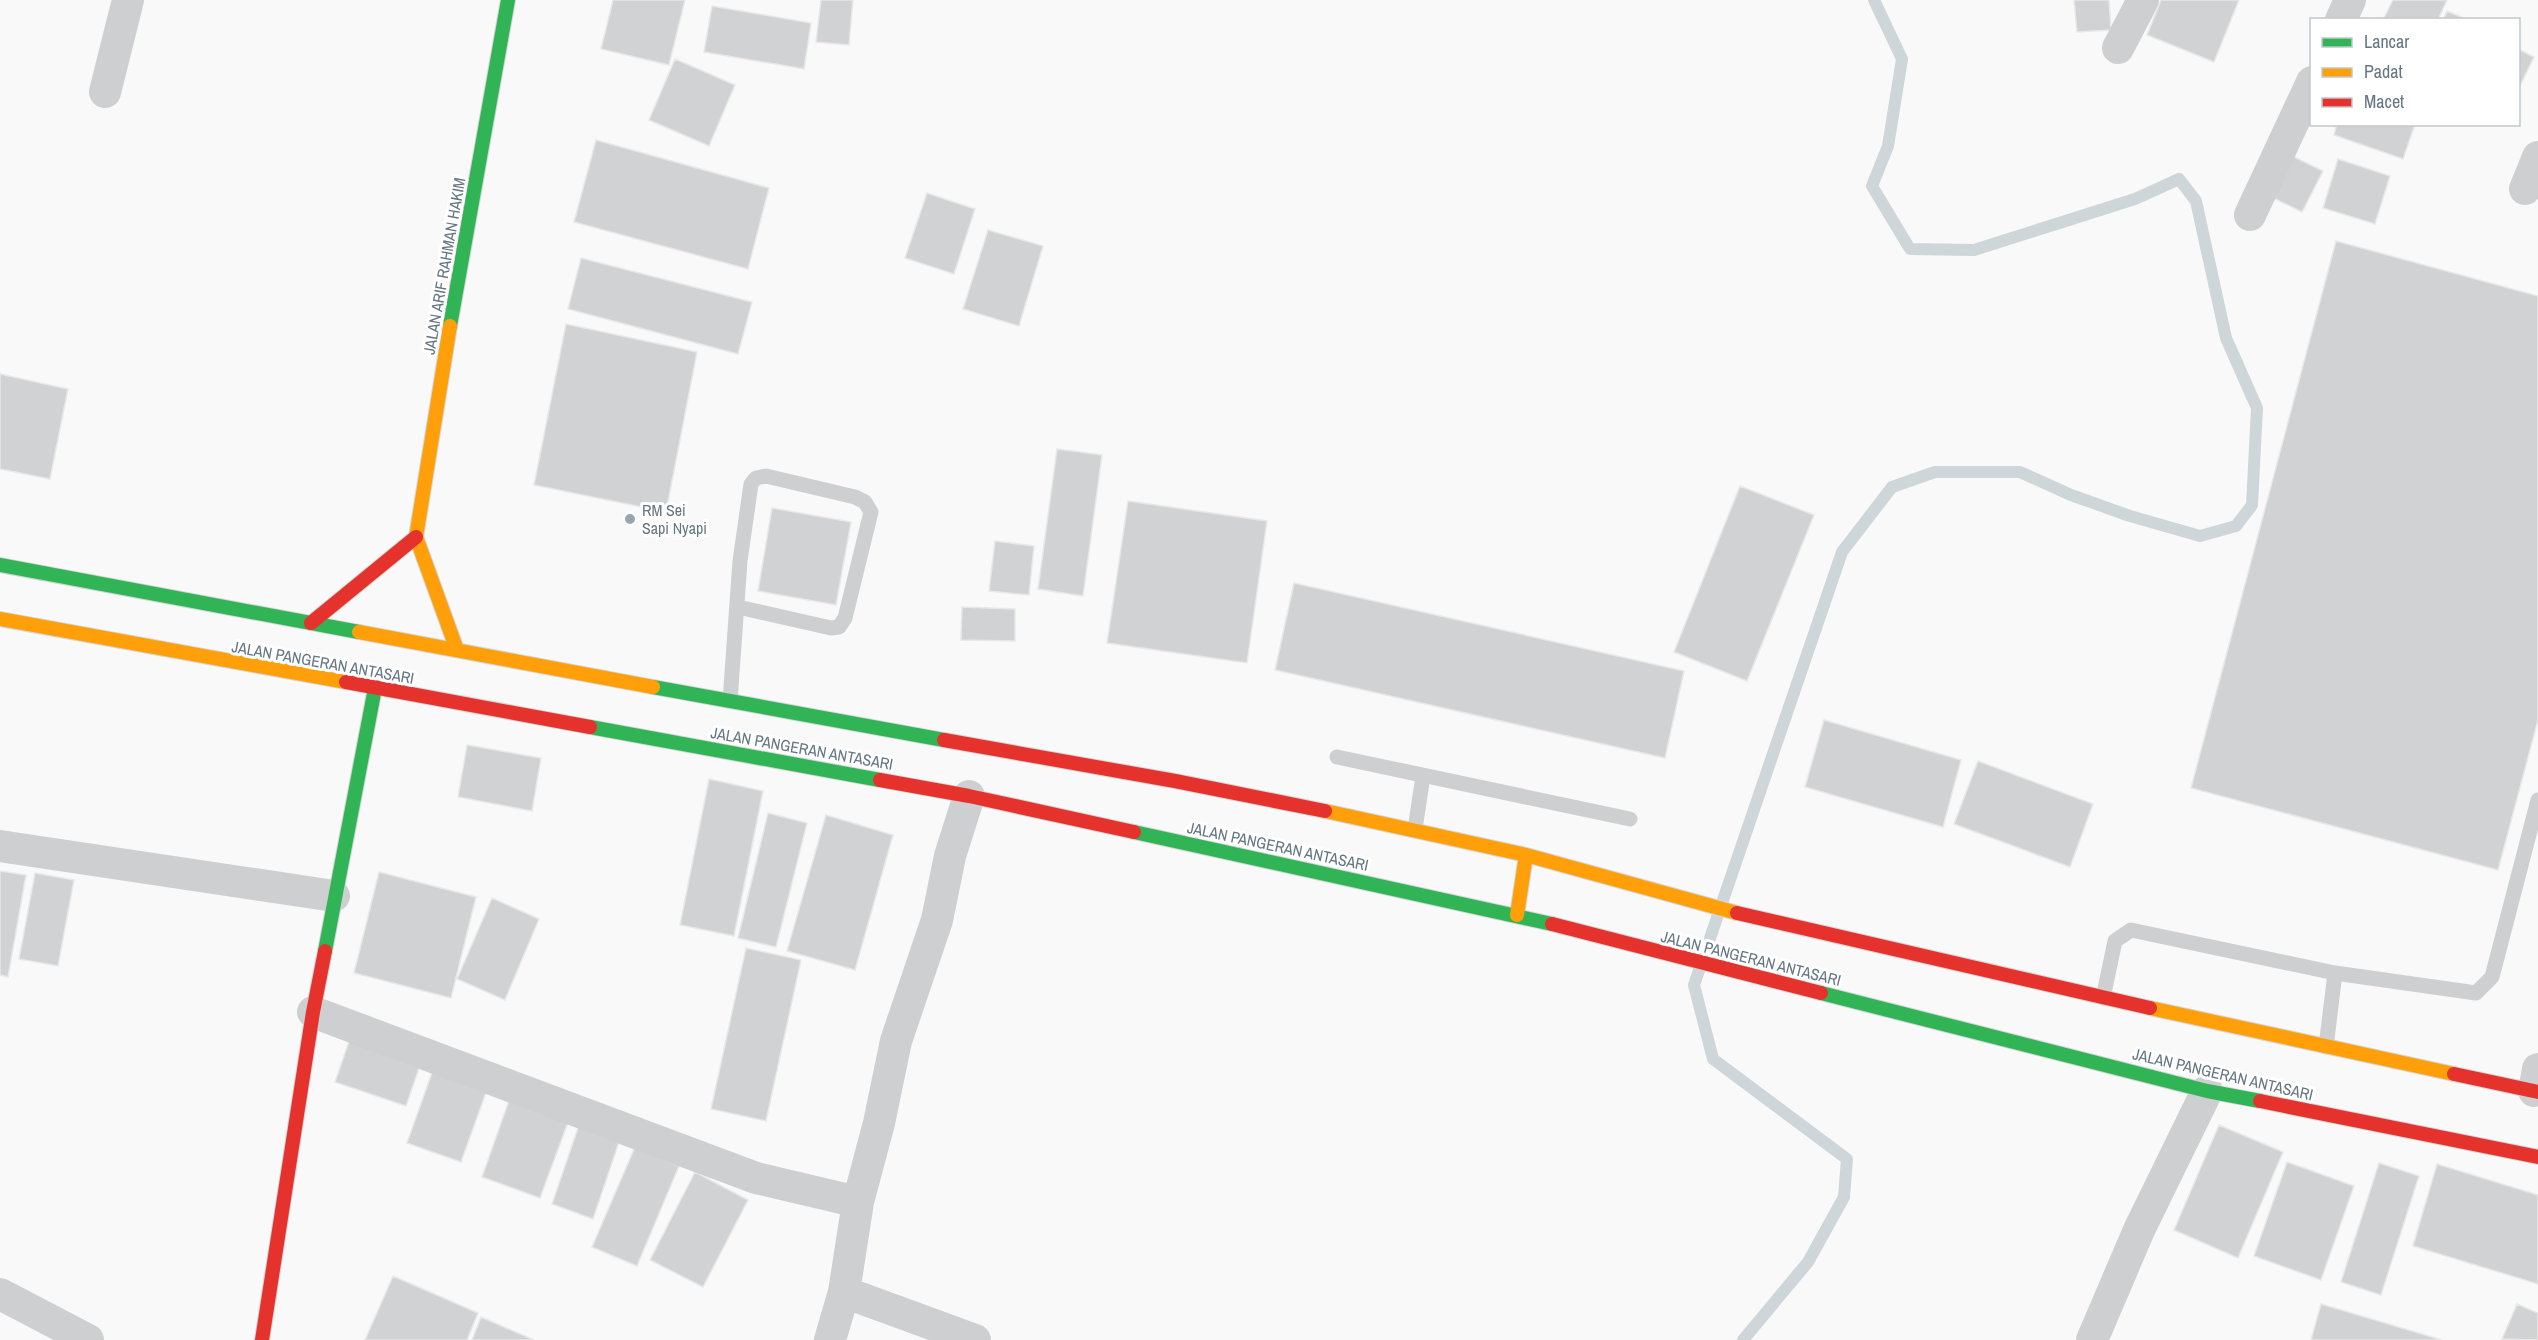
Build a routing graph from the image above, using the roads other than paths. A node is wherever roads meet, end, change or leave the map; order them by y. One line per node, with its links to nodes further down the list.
1 (128, 0): 8 (street)
2 (508, 0): 12 (main road, JALAN ARIF RAHMAN HAKIM)
3 (2143, 0): 6 (street)
4 (2350, 0): 5 (street)
5 (2342, 18)
6 (2118, 48)
7 (2310, 86): 11 (street)
8 (105, 92)
9 (2538, 157): 10 (street)
10 (2525, 189)
11 (2250, 214)
12 (416, 537): 16 (main road); 17 (main road, JALAN ARIF RAHMAN HAKIM)
13 (0, 565): 16 (main road, JALAN PANGERAN ANTASARI)
14 (738, 607): 14 (lane); 19 (lane)
15 (0, 619): 18 (main road, JALAN PANGERAN ANTASARI)
16 (311, 623): 17 (main road, JALAN PANGERAN ANTASARI)
17 (457, 650): 19 (main road, JALAN PANGERAN ANTASARI)
18 (375, 688): 22 (main road, JALAN PANGERAN ANTASARI); 28 (main road)
19 (730, 701): 25 (main road, JALAN PANGERAN ANTASARI)
20 (1337, 757): 21 (lane)
21 (1423, 776): 24 (lane); 25 (lane)
22 (969, 796): 29 (main road, JALAN PANGERAN ANTASARI); 37 (street)
23 (2538, 800): 30 (lane)
24 (1630, 819)
25 (1415, 830): 27 (main road, JALAN PANGERAN ANTASARI)
26 (0, 846): 28 (street)
27 (1526, 855): 29 (main road); 31 (main road, JALAN PANGERAN ANTASARI)
28 (334, 896): 32 (main road)
29 (1517, 915): 35 (main road, JALAN PANGERAN ANTASARI)
30 (2335, 972): 31 (lane); 33 (lane)
31 (2103, 998): 33 (main road, JALAN PANGERAN ANTASARI)
32 (313, 1012): 37 (street); 41 (main road)
33 (2326, 1047): 34 (main road, JALAN PANGERAN ANTASARI)
34 (2537, 1084)
35 (2207, 1091): 36 (main road, JALAN PANGERAN ANTASARI); 44 (street)
36 (2538, 1157)
37 (858, 1202): 38 (street)
38 (844, 1292): 42 (street); 43 (street)
39 (0, 1294): 40 (street)
40 (88, 1340)
41 (262, 1340)
42 (830, 1340)
43 (975, 1340)
44 (2092, 1340)

